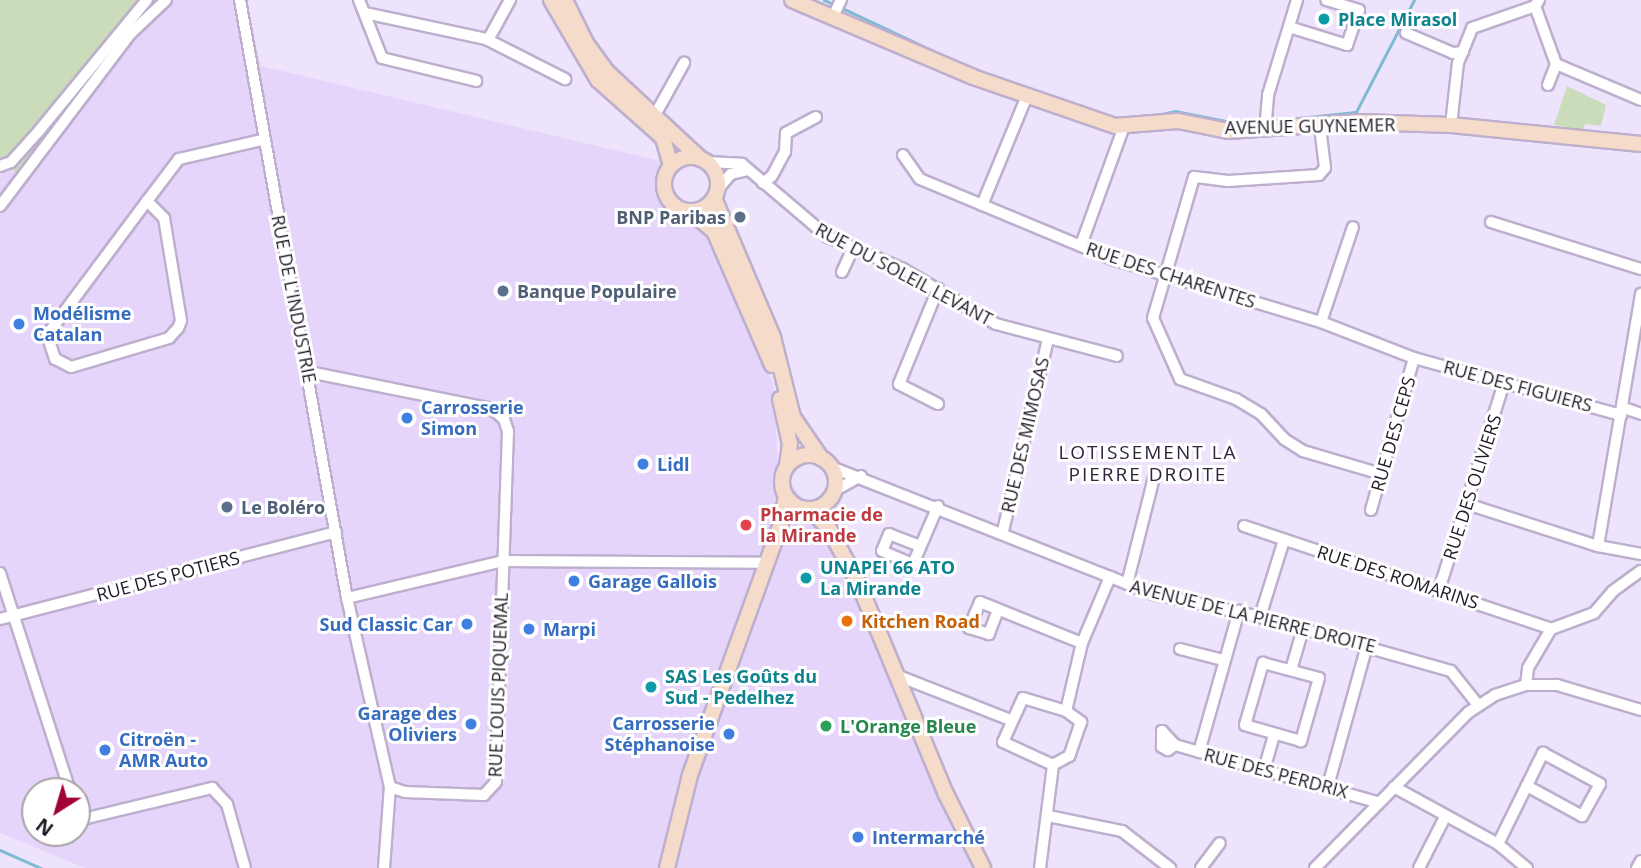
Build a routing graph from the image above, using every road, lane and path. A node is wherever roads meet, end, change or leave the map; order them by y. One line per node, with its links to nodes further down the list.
1 (147, 0): 35 (street)
2 (166, 0): 42 (street)
3 (240, 0): 31 (street, RUE DE L'INDUSTRIE)
4 (359, 0): 13 (street)
5 (551, 0): 36 (main road)
6 (565, 0): 25 (main road)
7 (792, 0): 12 (main road, AVENUE GUYNEMER)
8 (1297, 0): 14 (street)
9 (1326, 0): 14 (street)
10 (506, 1): 16 (street)
11 (1537, 3): 17 (street); 19 (street)
12 (837, 8): 23 (main road, AVENUE GUYNEMER)
13 (365, 13): 16 (street); 21 (street)
14 (1289, 27): 27 (street)
15 (1406, 33): 17 (street)
16 (488, 40): 20 (street)
17 (1463, 52): 28 (street)
18 (684, 63): 25 (street)
19 (1556, 64): 22 (street); 24 (street)
20 (565, 79)
21 (477, 80)
22 (1548, 85)
23 (1027, 96): 29 (main road, AVENUE GUYNEMER); 41 (street)
24 (1641, 100)
25 (655, 115): 34 (main road)
26 (816, 117): 38 (street)
27 (1266, 124): 29 (main road, AVENUE GUYNEMER); 30 (main road, AVENUE GUYNEMER)
28 (1451, 125): 30 (main road, AVENUE GUYNEMER); 32 (main road, AVENUE GUYNEMER)
29 (1124, 126): 46 (street)
30 (1321, 127): 50 (street)
31 (262, 140): 40 (street); 57 (street, RUE DE L'INDUSTRIE)
32 (1641, 145)
33 (904, 155): 41 (street, RUE DES CHARENTES)
34 (704, 160): 36 (main road); 37 (street, RUE DU SOLEIL LEVANT); 39 (main road)
35 (0, 166)
36 (670, 166): 43 (main road)
37 (748, 170): 38 (street, RUE DU SOLEIL LEVANT); 39 (street)
38 (763, 183): 47 (street, RUE DU SOLEIL LEVANT)
39 (716, 194): 43 (main road); 62 (main road)
40 (147, 201): 40 (street)
41 (982, 205): 46 (street, RUE DES CHARENTES)
42 (0, 206)
43 (691, 212): 63 (main road)
44 (1491, 222): 48 (street)
45 (1353, 227): 53 (street)
46 (1080, 245): 50 (street, RUE DES CHARENTES)
47 (853, 248): 49 (street); 51 (street, RUE DU SOLEIL LEVANT)
48 (1641, 269)
49 (842, 272)
50 (1164, 273): 53 (street, RUE DES CHARENTES); 64 (street)
51 (939, 289): 54 (street, RUE DU SOLEIL LEVANT); 59 (street)
52 (1641, 293): 60 (street)
53 (1321, 322): 56 (street, RUE DES CHARENTES)
54 (1048, 339): 55 (street, RUE DU SOLEIL LEVANT); 76 (street, RUE DES MIMOSAS)
55 (1117, 356)
56 (1415, 358): 58 (street, RUE DES FIGUIERS); 64 (street, RUE DES CEPS)
57 (309, 372): 77 (street, RUE DE L'INDUSTRIE); 82 (street, RUE LOUIS PIQUEMAL)
58 (1504, 383): 60 (street, RUE DES FIGUIERS); 69 (street, RUE DES OLIVIERS)
59 (938, 404)
60 (1622, 411): 61 (street, RUE DES FIGUIERS); 80 (street)
61 (1641, 414)
62 (826, 462): 63 (main road); 65 (street, AVENUE DE LA PIERRE DROITE); 67 (main road)
63 (787, 466): 68 (main road)
64 (1381, 474): 72 (street, RUE DES CEPS)
65 (861, 476): 67 (street); 70 (street, AVENUE DE LA PIERRE DROITE)
66 (1154, 477): 87 (street)
67 (832, 495): 71 (main road); 75 (main road)
68 (786, 496): 71 (main road); 73 (main road)
69 (1467, 504): 80 (street); 88 (street, RUE DES OLIVIERS)
70 (938, 506): 76 (street, AVENUE DE LA PIERRE DROITE); 79 (street)
71 (806, 509): 73 (main road); 75 (main road)
72 (1371, 510)
73 (781, 524): 83 (main road)
74 (1244, 526): 78 (street, RUE DES ROMARINS)
75 (829, 529): 102 (main road)
76 (1003, 531): 86 (street, AVENUE DE LA PIERRE DROITE)
77 (336, 532): 89 (street, RUE DE L'INDUSTRIE); 92 (street, RUE DES POTIERS)
78 (1284, 540): 88 (street, RUE DES ROMARINS); 93 (street)
79 (920, 546)
80 (1598, 546): 81 (street)
81 (1641, 554)
82 (503, 561): 83 (street); 89 (street); 117 (street, RUE LOUIS PIQUEMAL)
83 (766, 563): 127 (main road)
84 (1641, 571): 96 (street)
85 (0, 573): 92 (street)
86 (1110, 578): 87 (street, AVENUE DE LA PIERRE DROITE); 97 (street)
87 (1127, 584): 91 (street, AVENUE DE LA PIERRE DROITE)
88 (1438, 590): 96 (street, RUE DES ROMARINS)
89 (347, 598): 117 (street)
90 (998, 610): 97 (street)
91 (1239, 611): 93 (street, AVENUE DE LA PIERRE DROITE); 100 (street)
92 (15, 615): 94 (street, RUE DES POTIERS); 114 (street)
93 (1260, 617): 95 (street, AVENUE DE LA PIERRE DROITE)
94 (0, 619)
95 (1303, 629): 98 (street, AVENUE DE LA PIERRE DROITE); 101 (street)
96 (1551, 629): 103 (street)
97 (1082, 643): 107 (street)
98 (1367, 645): 105 (street, AVENUE DE LA PIERRE DROITE); 115 (street)
99 (1180, 649): 100 (street)
100 (1223, 660): 111 (street)
101 (1291, 670): 109 (street); 109 (street)
102 (901, 677): 108 (street); 128 (main road)
103 (1526, 685): 105 (street); 106 (street)
104 (1641, 698): 106 (street)
105 (1478, 705): 118 (street)
106 (1639, 710)
107 (1066, 712): 108 (street); 112 (street)
108 (1012, 720): 112 (street)
109 (1274, 734): 113 (street)
110 (1175, 745): 111 (street, RUE DES PERDRIX)
111 (1199, 752): 113 (street, RUE DES PERDRIX)
112 (1054, 765): 121 (street)
113 (1264, 770): 115 (street, RUE DES PERDRIX)
114 (66, 777)
115 (1328, 786): 119 (street, RUE DES PERDRIX)
116 (1527, 786): 116 (street); 124 (street)
117 (390, 787): 126 (street)
118 (1394, 787): 119 (street); 120 (street)
119 (1376, 802): 132 (street)
120 (1446, 815): 124 (street); 133 (street)
121 (1048, 816): 129 (street); 130 (street)
122 (91, 817): 125 (street)
123 (1220, 843): 131 (street)
124 (1498, 844): 134 (street)
125 (245, 868)
126 (384, 868)
127 (667, 868)
128 (983, 868)
129 (1040, 868)
130 (1169, 868)
131 (1201, 868)
132 (1315, 868)
133 (1419, 868)
134 (1527, 868)

